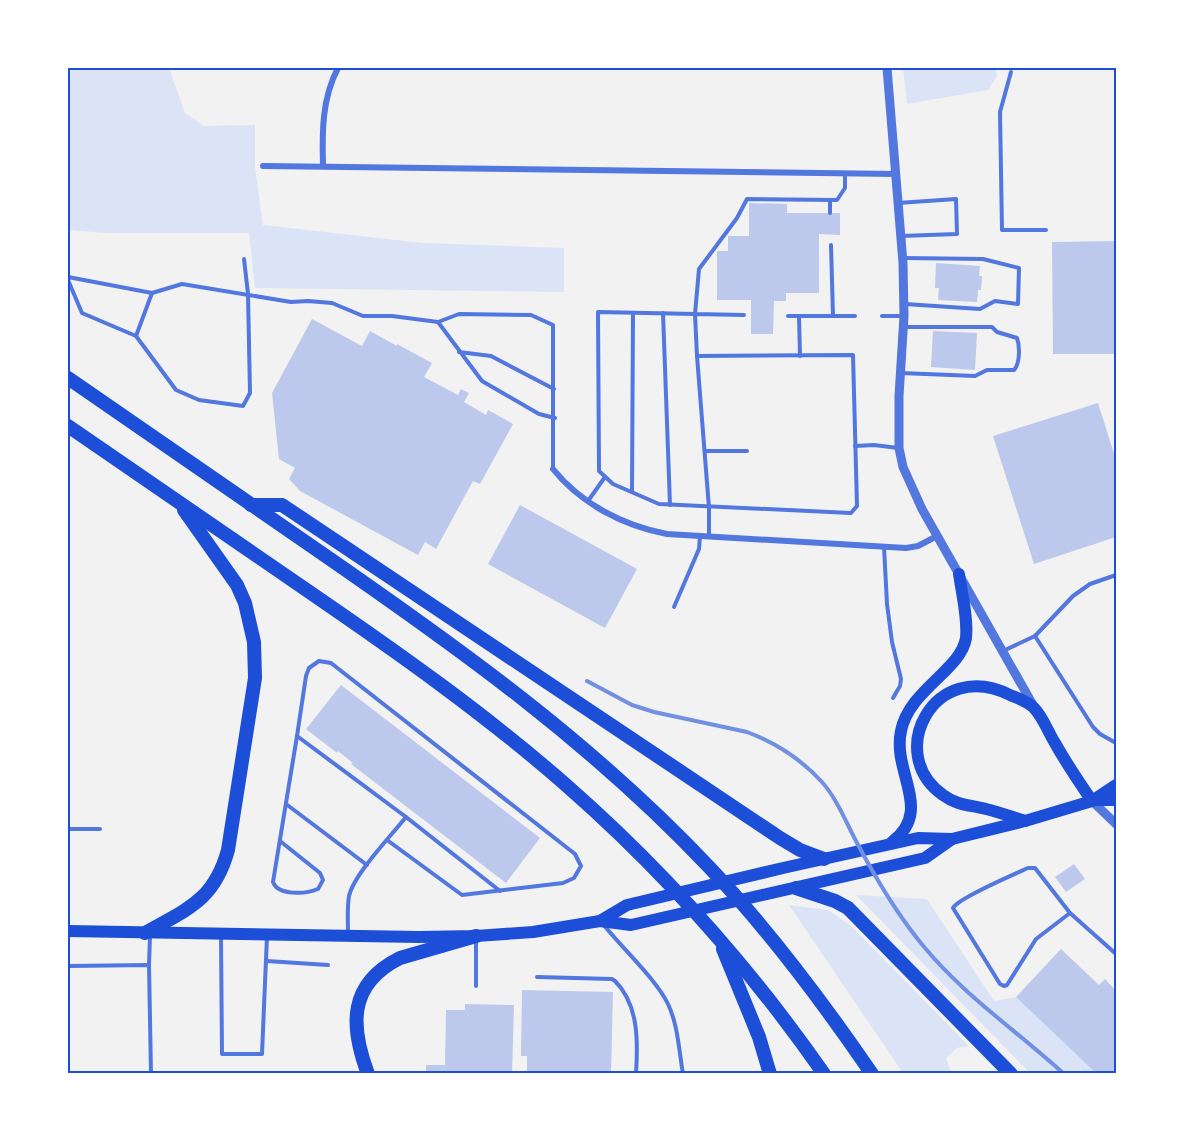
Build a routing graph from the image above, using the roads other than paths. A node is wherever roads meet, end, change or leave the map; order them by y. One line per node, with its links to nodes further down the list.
1 (338, 68): 4 (street)
2 (887, 68): 7 (street)
3 (1011, 72): 11 (lane)
4 (323, 165): 5 (street); 6 (street)
5 (263, 166)
6 (845, 174): 7 (street); 8 (lane)
7 (896, 174): 9 (street)
8 (830, 200): 10 (lane); 22 (lane)
9 (898, 203): 12 (street); 12 (lane)
10 (830, 213)
11 (1046, 230)
12 (901, 237): 14 (street)
13 (831, 245): 26 (lane)
14 (902, 258): 19 (street); 19 (lane)
15 (244, 259): 18 (lane)
16 (68, 279): 17 (lane); 32 (lane)
17 (152, 293): 18 (lane); 32 (lane)
18 (248, 294): 30 (lane); 32 (lane)
19 (904, 304): 29 (street)
20 (633, 313): 21 (lane); 46 (lane); 47 (lane)
21 (663, 313): 22 (lane); 51 (lane)
22 (695, 314): 23 (lane); 34 (lane)
23 (744, 315)
24 (788, 316): 25 (lane)
25 (799, 316): 26 (lane); 35 (lane)
26 (833, 316): 27 (lane)
27 (855, 316)
28 (882, 316): 29 (lane)
29 (904, 316): 31 (street)
30 (438, 322): 33 (lane); 38 (lane)
31 (904, 327): 36 (street); 36 (lane)
32 (136, 336)
33 (458, 351): 38 (lane); 39 (lane)
34 (697, 356): 35 (lane); 43 (lane)
35 (800, 356): 41 (lane)
36 (900, 373): 42 (street)
37 (68, 378): 50 (highway)
38 (555, 390): 39 (lane)
39 (555, 418): 45 (lane)
40 (68, 426): 48 (highway)
41 (855, 446): 42 (lane); 52 (lane)
42 (899, 448): 54 (street)
43 (705, 451): 44 (lane); 52 (lane)
44 (747, 451)
45 (554, 469): 49 (street)
46 (605, 477): 47 (lane); 49 (lane)
47 (632, 492): 51 (lane)
48 (178, 502): 86 (highway); 91 (highway)
49 (587, 502): 53 (street)
50 (251, 505): 79 (highway); 105 (highway)
51 (670, 505): 52 (lane)
52 (709, 508): 55 (lane)
53 (700, 536): 55 (street); 59 (lane)
54 (937, 536): 56 (street); 57 (street)
55 (709, 537): 56 (street)
56 (884, 547): 62 (lane)
57 (959, 574): 61 (street); 78 (main road)
58 (1116, 575): 60 (lane)
59 (674, 608)
60 (1035, 636): 61 (lane); 65 (lane)
61 (1002, 651): 63 (street)
62 (893, 698)
63 (1034, 706): 68 (main road); 71 (main road)
64 (297, 736): 69 (lane); 70 (lane); 82 (lane)
65 (1116, 743)
66 (1116, 785): 68 (main road)
67 (1116, 800): 68 (main road)
68 (1092, 801): 71 (main road); 72 (street)
69 (286, 804): 77 (lane); 80 (lane)
70 (406, 817): 76 (lane); 82 (lane)
71 (1025, 821): 75 (main road)
72 (1116, 824)
73 (68, 829): 74 (lane)
74 (99, 829)
75 (952, 839): 78 (main road); 81 (main road)
76 (387, 840): 80 (lane); 82 (lane)
77 (280, 841): 77 (lane)
78 (888, 845): 79 (main road)
79 (824, 859): 84 (main road)
80 (367, 865): 89 (lane)
81 (792, 889): 84 (main road); 106 (highway)
82 (501, 892)
83 (1070, 913): 83 (lane); 92 (lane)
84 (600, 921): 90 (main road); 102 (lane)
85 (68, 931): 86 (main road)
86 (148, 933): 87 (main road); 94 (lane)
87 (221, 934): 88 (main road); 93 (lane)
88 (267, 934): 89 (main road); 93 (lane)
89 (348, 934): 90 (main road)
90 (476, 936): 98 (lane); 100 (highway)
91 (718, 939): 103 (highway); 104 (highway)
92 (1116, 954)
93 (267, 961): 95 (lane)
94 (149, 965): 96 (lane); 99 (lane)
95 (328, 965)
96 (68, 966)
97 (537, 977): 101 (lane)
98 (476, 986)
99 (151, 1074)
100 (368, 1074)
101 (636, 1074)
102 (682, 1074)
103 (770, 1074)
104 (824, 1074)
105 (872, 1074)
106 (1011, 1074)

